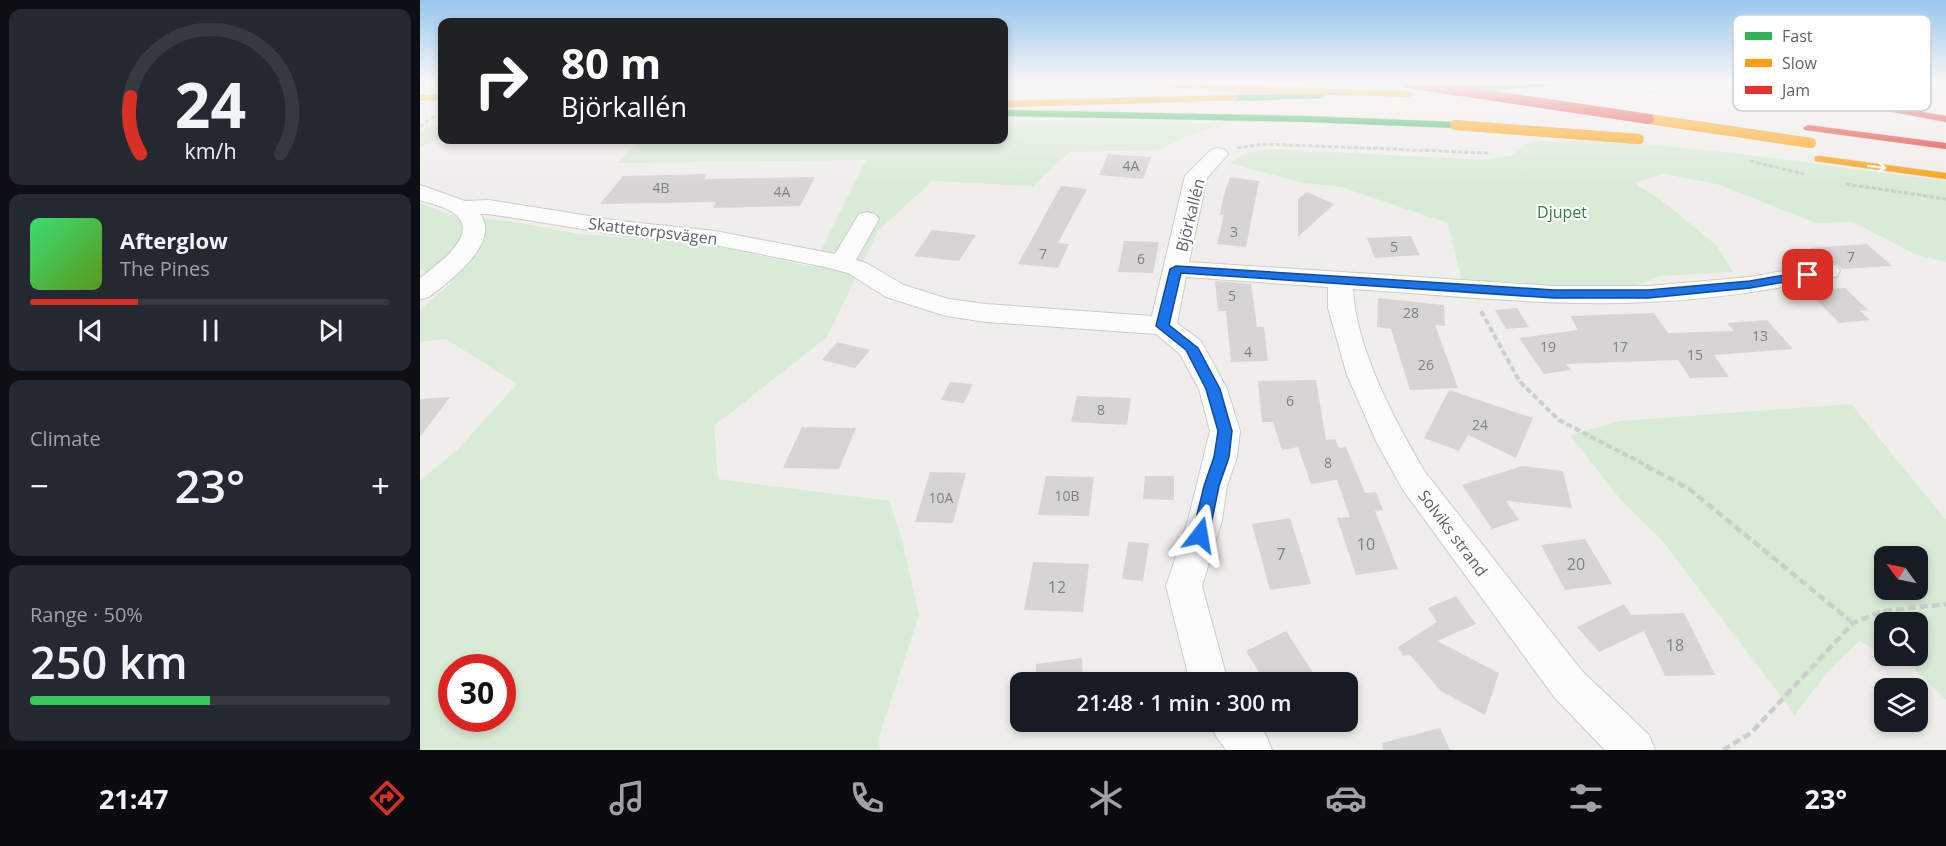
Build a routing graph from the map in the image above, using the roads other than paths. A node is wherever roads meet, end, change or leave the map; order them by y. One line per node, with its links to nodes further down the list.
1 (1295, 118): 4 (main road, bridge)
2 (1626, 118): 8 (main road, bridge)
3 (1802, 127): 5 (main road)
4 (1655, 141)
5 (1946, 146)
6 (1218, 154): 14 (street, Björkallén)
7 (1813, 159): 9 (main road, one-way to 9)
8 (1946, 163)
9 (1946, 176)
10 (420, 192): 11 (street)
11 (462, 208): 13 (street, Skattetorpsvägen); 17 (street)
12 (867, 219): 13 (street)
13 (842, 264): 18 (street, Skattetorpsvägen)
14 (1176, 269): 16 (street); 18 (street, Björkallén)
15 (1828, 271): 16 (street)
16 (1340, 279): 22 (street, Solviks strand)
17 (420, 291)
18 (1162, 326): 19 (street)
19 (1206, 672)
20 (1238, 732): 21 (street)
21 (1251, 750)
22 (1634, 750)

